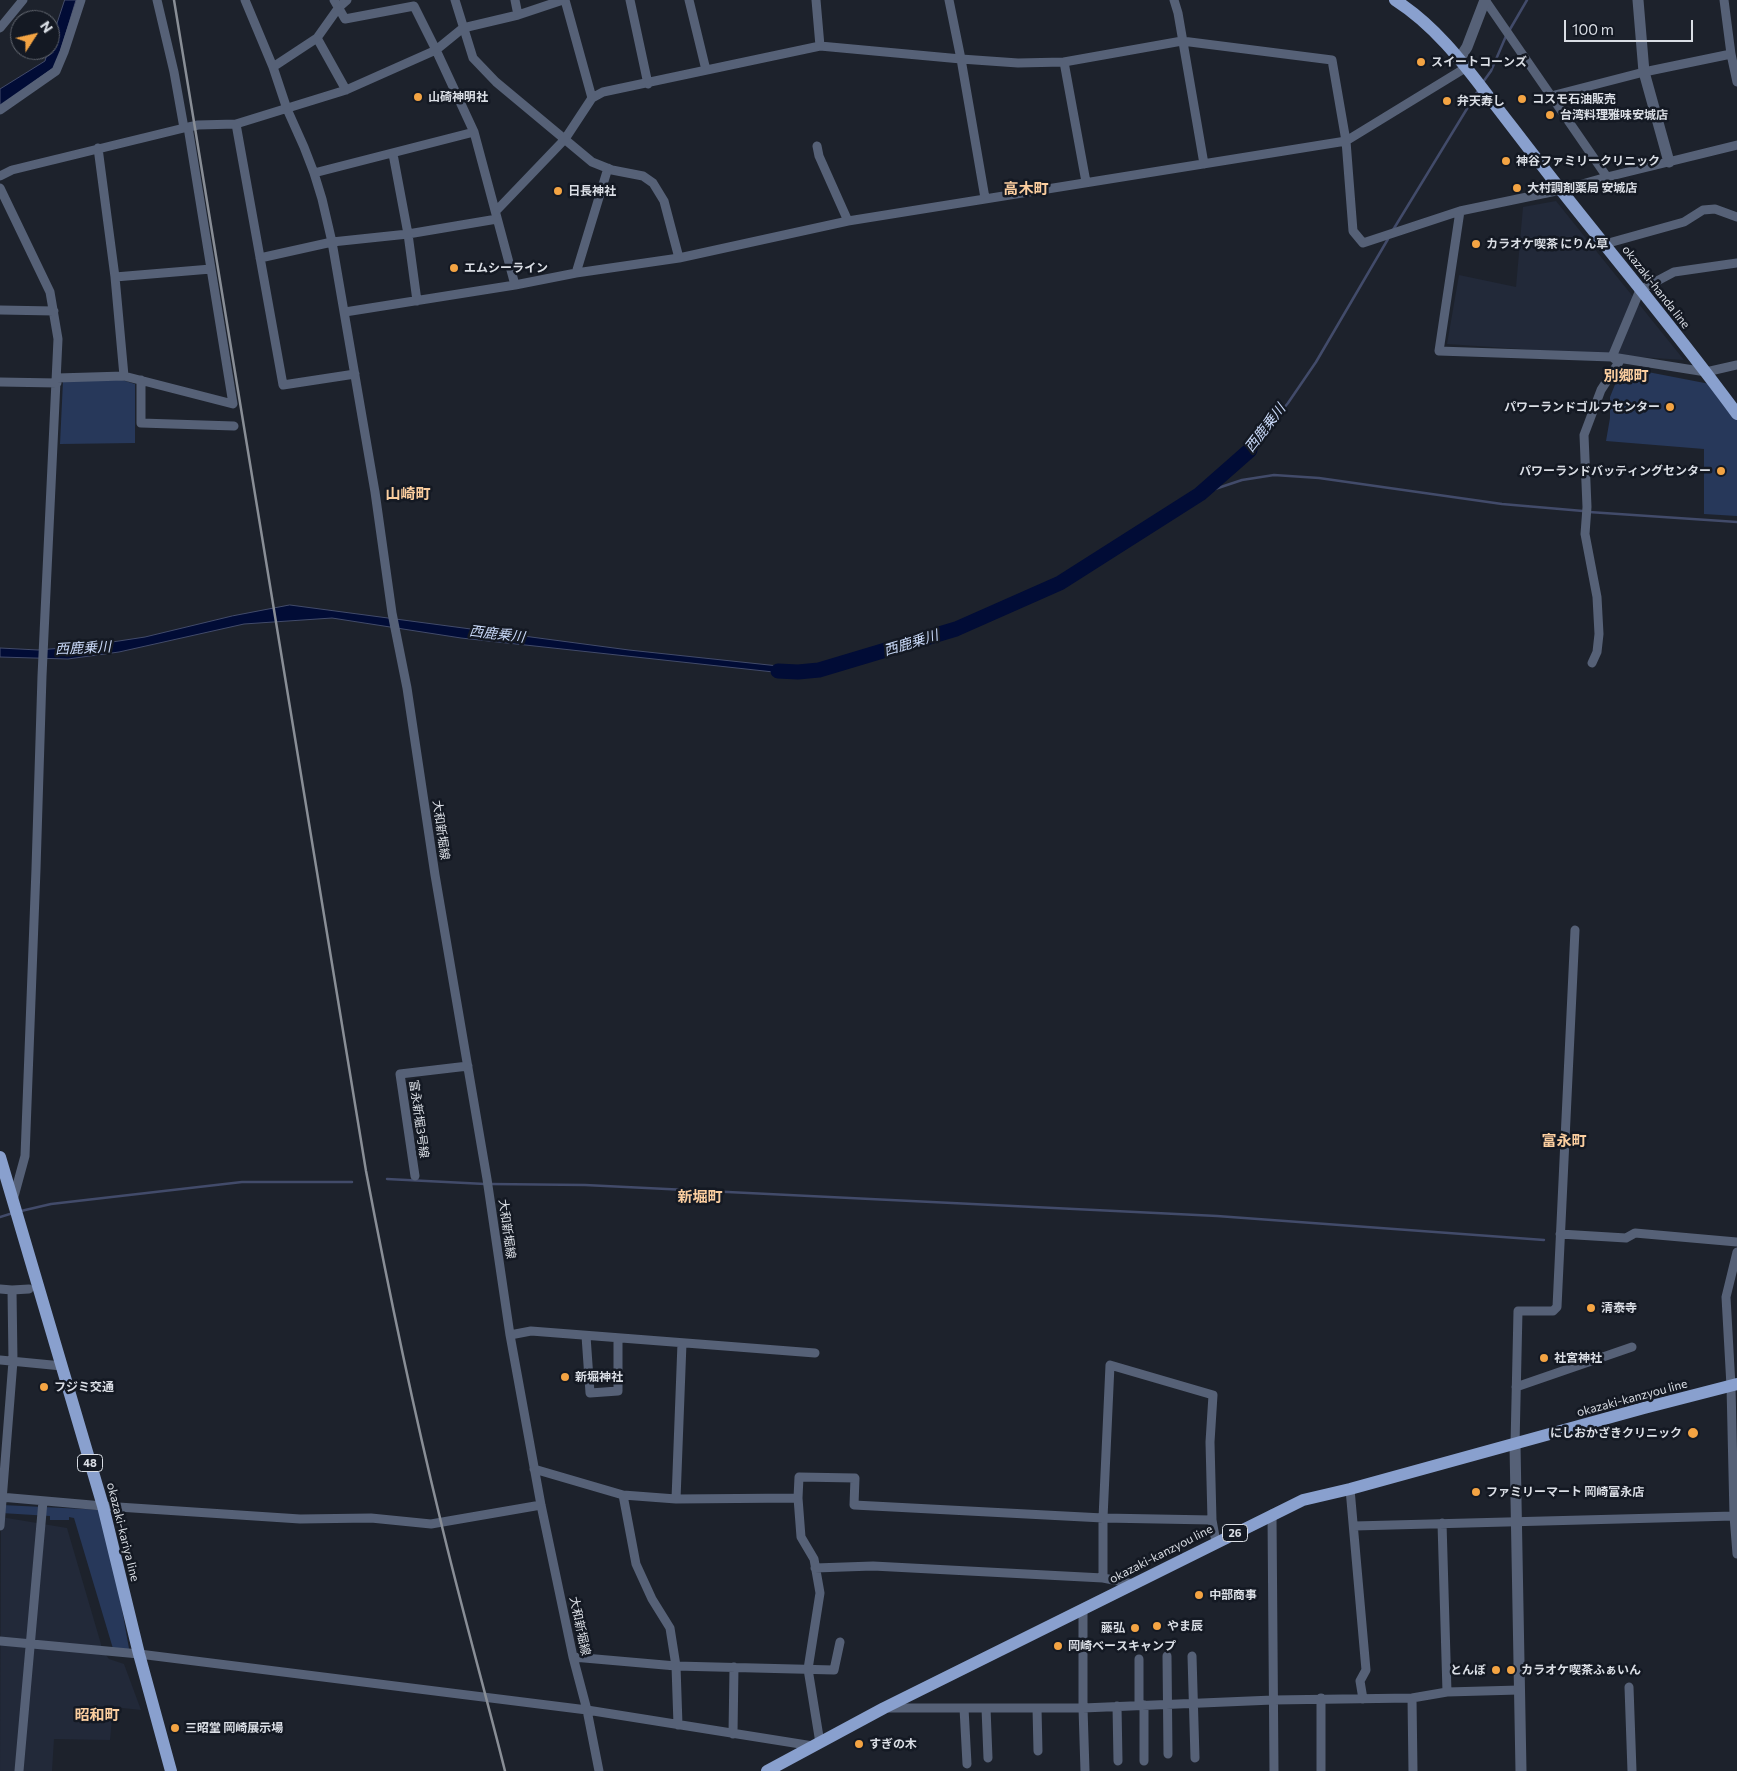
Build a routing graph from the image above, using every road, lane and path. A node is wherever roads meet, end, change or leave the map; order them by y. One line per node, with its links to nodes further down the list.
1 (23, 0): 20 (street)
2 (81, 0): 40 (street)
3 (157, 0): 42 (street)
4 (245, 0): 31 (street, 大和新堀線)
5 (347, 0): 18 (street)
6 (455, 0): 21 (street)
7 (516, 0): 19 (street)
8 (564, 0): 19 (street); 38 (street)
9 (630, 0): 35 (street)
10 (689, 0): 32 (street)
11 (816, 0): 25 (street)
12 (949, 0): 28 (street)
13 (1174, 0): 24 (street)
14 (1395, 0): 30 (main road, okazaki-handa line)
15 (1485, 0): 30 (street); 37 (street)
16 (1638, 0): 33 (street)
17 (1724, 0): 22 (street)
18 (336, 4): 23 (street); 26 (street)
19 (518, 14): 21 (street)
20 (0, 28)
21 (463, 28): 26 (street); 44 (street)
22 (1733, 34): 27 (street)
23 (317, 38): 31 (street); 36 (street)
24 (1182, 42): 29 (street); 45 (street); 51 (street)
25 (820, 46): 28 (street); 32 (street)
26 (436, 50): 36 (street); 43 (street)
27 (1731, 54): 33 (street); 34 (street)
28 (962, 59): 29 (street); 59 (street)
29 (1064, 62): 56 (street)
30 (1463, 63): 45 (street); 58 (main road, okazaki-handa line)
31 (273, 67): 39 (street, 大和新堀線)
32 (706, 70): 35 (street)
33 (1644, 72): 37 (street); 50 (street)
34 (1737, 82)
35 (648, 84): 38 (street)
36 (346, 90): 39 (street)
37 (1551, 96): 55 (street)
38 (592, 98): 44 (street)
39 (286, 109): 41 (street); 53 (street, 大和新堀線)
40 (0, 110)
41 (236, 124): 42 (street); 67 (street)
42 (186, 127): 48 (street); 70 (street)
43 (474, 132): 49 (street); 61 (street)
44 (565, 139): 52 (street); 61 (street)
45 (1346, 141): 51 (street); 60 (street)
46 (817, 146): 63 (street)
47 (1737, 146): 50 (street)
48 (98, 148): 54 (street); 72 (street)
49 (394, 154): 53 (street); 64 (street)
50 (1669, 162): 55 (street)
51 (1204, 164): 56 (street)
52 (608, 168): 68 (street); 71 (street)
53 (314, 173): 65 (street, 大和新堀線)
54 (0, 176)
55 (1607, 177): 58 (street)
56 (1086, 182): 59 (street)
57 (0, 188): 77 (street)
58 (1561, 190): 60 (street); 66 (main road, okazaki-handa line)
59 (986, 198): 63 (street)
60 (1460, 211): 79 (street)
61 (496, 215): 64 (street); 73 (street)
62 (1737, 217): 66 (street)
63 (848, 221): 68 (street)
64 (408, 234): 65 (street); 75 (street)
65 (332, 242): 67 (street); 78 (street, 大和新堀線)
66 (1605, 244): 74 (main road, okazaki-handa line)
67 (260, 258): 82 (street)
68 (679, 258): 71 (street)
69 (1737, 263): 74 (street)
70 (211, 269): 72 (street); 84 (street)
71 (576, 273): 73 (street)
72 (115, 277): 83 (street)
73 (515, 285): 75 (street)
74 (1640, 290): 79 (street); 81 (main road, okazaki-handa line)
75 (418, 300): 78 (street)
76 (0, 310): 77 (street)
77 (54, 311): 85 (street)
78 (345, 312): 82 (street, 大和新堀線)
79 (1612, 357): 81 (street); 89 (street)
80 (1737, 365): 81 (street)
81 (1706, 372): 87 (main road, okazaki-handa line)
82 (355, 374): 91 (street, 大和新堀線)
83 (124, 376): 84 (street); 85 (street)
84 (141, 380): 88 (street)
85 (57, 381): 86 (street); 94 (street)
86 (0, 382)
87 (1737, 414)
88 (234, 426)
89 (1592, 663)
90 (1575, 930): 95 (street)
91 (468, 1066): 93 (street, 富永新堀3号線); 101 (street, 大和新堀線)
92 (0, 1157): 94 (main road, okazaki-kariya line / 48)
93 (415, 1176)
94 (12, 1203): 109 (main road, okazaki-kariya line / 48)
95 (1560, 1234): 96 (street); 111 (street)
96 (1737, 1242)
97 (1737, 1252): 110 (street)
98 (0, 1289): 100 (street)
99 (29, 1289): 100 (street)
100 (12, 1290): 108 (street)
101 (510, 1335): 102 (street); 113 (street, 大和新堀線)
102 (586, 1336): 103 (street); 103 (street)
103 (618, 1338): 104 (street)
104 (682, 1343): 106 (street); 118 (street)
105 (1632, 1347): 111 (street)
106 (815, 1353)
107 (0, 1360): 108 (street)
108 (13, 1361): 109 (street); 116 (street)
109 (62, 1366): 121 (main road, okazaki-kariya line / 48)
110 (1734, 1385): 112 (main road, okazaki-kanzyou line / 26); 123 (street)
111 (1516, 1387): 112 (street)
112 (1516, 1444): 114 (main road, okazaki-kanzyou line / 26); 126 (street)
113 (534, 1469): 115 (street); 120 (street, 大和新堀線)
114 (1350, 1489): 122 (main road, okazaki-kanzyou line / 26); 129 (street)
115 (623, 1495): 118 (street); 144 (street)
116 (1, 1497): 119 (street); 128 (street)
117 (798, 1498): 118 (street); 124 (street); 132 (street)
118 (676, 1499)
119 (43, 1501): 121 (street); 138 (street)
120 (541, 1505): 121 (street); 142 (street, 大和新堀線)
121 (103, 1506): 139 (main road, okazaki-kariya line / 48)
122 (1272, 1514): 130 (main road, okazaki-kanzyou line / 26); 153 (street)
123 (1734, 1516): 126 (street); 131 (street)
124 (1103, 1518): 125 (street); 125 (street); 133 (street)
125 (1212, 1520): 130 (street)
126 (1518, 1521): 127 (street); 148 (street)
127 (1442, 1523): 129 (street); 149 (street)
128 (0, 1526)
129 (1354, 1526): 152 (street)
130 (1216, 1542): 134 (main road, okazaki-kanzyou line / 26)
131 (1737, 1554)
132 (815, 1568): 133 (street); 146 (street)
133 (1103, 1578): 134 (street)
134 (1134, 1584): 135 (main road, okazaki-kanzyou line / 26)
135 (1083, 1609): 158 (main road, okazaki-kanzyou line / 26); 162 (street)
136 (0, 1640): 138 (street)
137 (840, 1642): 146 (street)
138 (30, 1643): 139 (street); 175 (street)
139 (140, 1654): 163 (street); 176 (main road, okazaki-kariya line / 48)
140 (1167, 1656): 155 (street)
141 (1192, 1656): 154 (street)
142 (573, 1657): 144 (street); 163 (street, 大和新堀線)
143 (1139, 1659): 156 (street)
144 (676, 1666): 145 (street); 164 (street)
145 (734, 1667): 146 (street); 165 (street)
146 (808, 1669): 166 (street)
147 (1629, 1687): 183 (street)
148 (1519, 1690): 149 (street); 182 (street)
149 (1446, 1692): 151 (street)
150 (1321, 1698): 152 (street); 153 (street); 180 (street)
151 (1412, 1698): 152 (street); 181 (street)
152 (1362, 1699)
153 (1273, 1700): 154 (street); 179 (street)
154 (1193, 1703): 155 (street); 170 (street)
155 (1168, 1704): 156 (street); 168 (street)
156 (1141, 1705): 157 (street); 171 (street)
157 (1117, 1706): 162 (street); 172 (street)
158 (884, 1708): 159 (street); 166 (main road, okazaki-kanzyou line / 26)
159 (964, 1708): 160 (street); 173 (street)
160 (986, 1708): 161 (street); 169 (street)
161 (1038, 1708): 162 (street); 167 (street)
162 (1083, 1708): 178 (street)
163 (587, 1710): 164 (street); 177 (street, 大和新堀線)
164 (678, 1725): 165 (street)
165 (733, 1734): 166 (street)
166 (816, 1744): 174 (main road, okazaki-kanzyou line / 26)
167 (1038, 1751)
168 (1168, 1754)
169 (988, 1758)
170 (1195, 1758)
171 (1144, 1760)
172 (1118, 1761)
173 (967, 1764)
174 (770, 1770)
175 (19, 1771)
176 (171, 1771)
177 (599, 1771)
178 (1085, 1771)
179 (1274, 1771)
180 (1321, 1771)
181 (1413, 1771)
182 (1521, 1771)
183 (1632, 1771)

